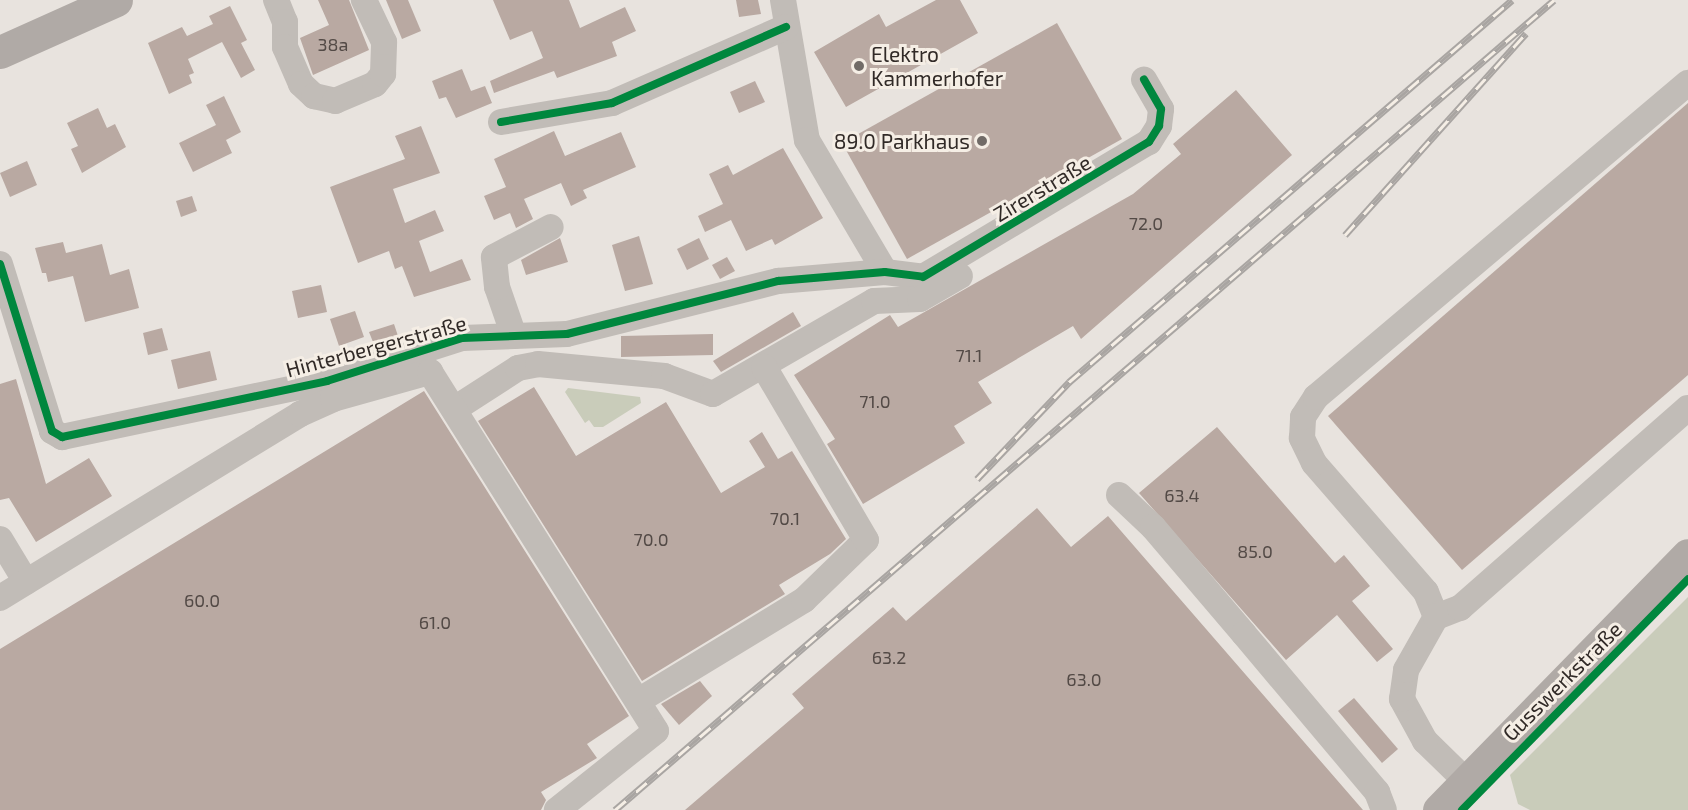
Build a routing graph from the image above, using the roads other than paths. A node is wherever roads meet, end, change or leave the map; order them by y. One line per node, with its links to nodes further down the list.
1 (116, 0): 6 (main road)
2 (364, 0): 4 (street)
3 (783, 0): 5 (street)
4 (278, 1)
5 (786, 27): 9 (street); 13 (street)
6 (0, 52)
7 (1144, 79): 13 (street, Zirerstraße)
8 (1688, 83): 23 (street)
9 (501, 122)
10 (551, 226): 14 (street)
11 (1030, 236): 15 (street)
12 (0, 264): 14 (street, Hinterbergerstraße)
13 (885, 272): 14 (street, Hinterbergerstraße)
14 (514, 336)
15 (764, 367): 16 (street); 24 (street)
16 (456, 408): 21 (street); 24 (street)
17 (1688, 408): 23 (street)
18 (1119, 495): 27 (street)
19 (0, 538): 21 (street)
20 (1688, 555): 25 (main road, Gusswerkstraße)
21 (26, 582): 22 (street)
22 (0, 598)
23 (1436, 617): 25 (street)
24 (638, 701): 26 (street)
25 (1465, 780): 28 (main road, Gusswerkstraße)
26 (557, 810)
27 (1384, 810)
28 (1439, 810)

